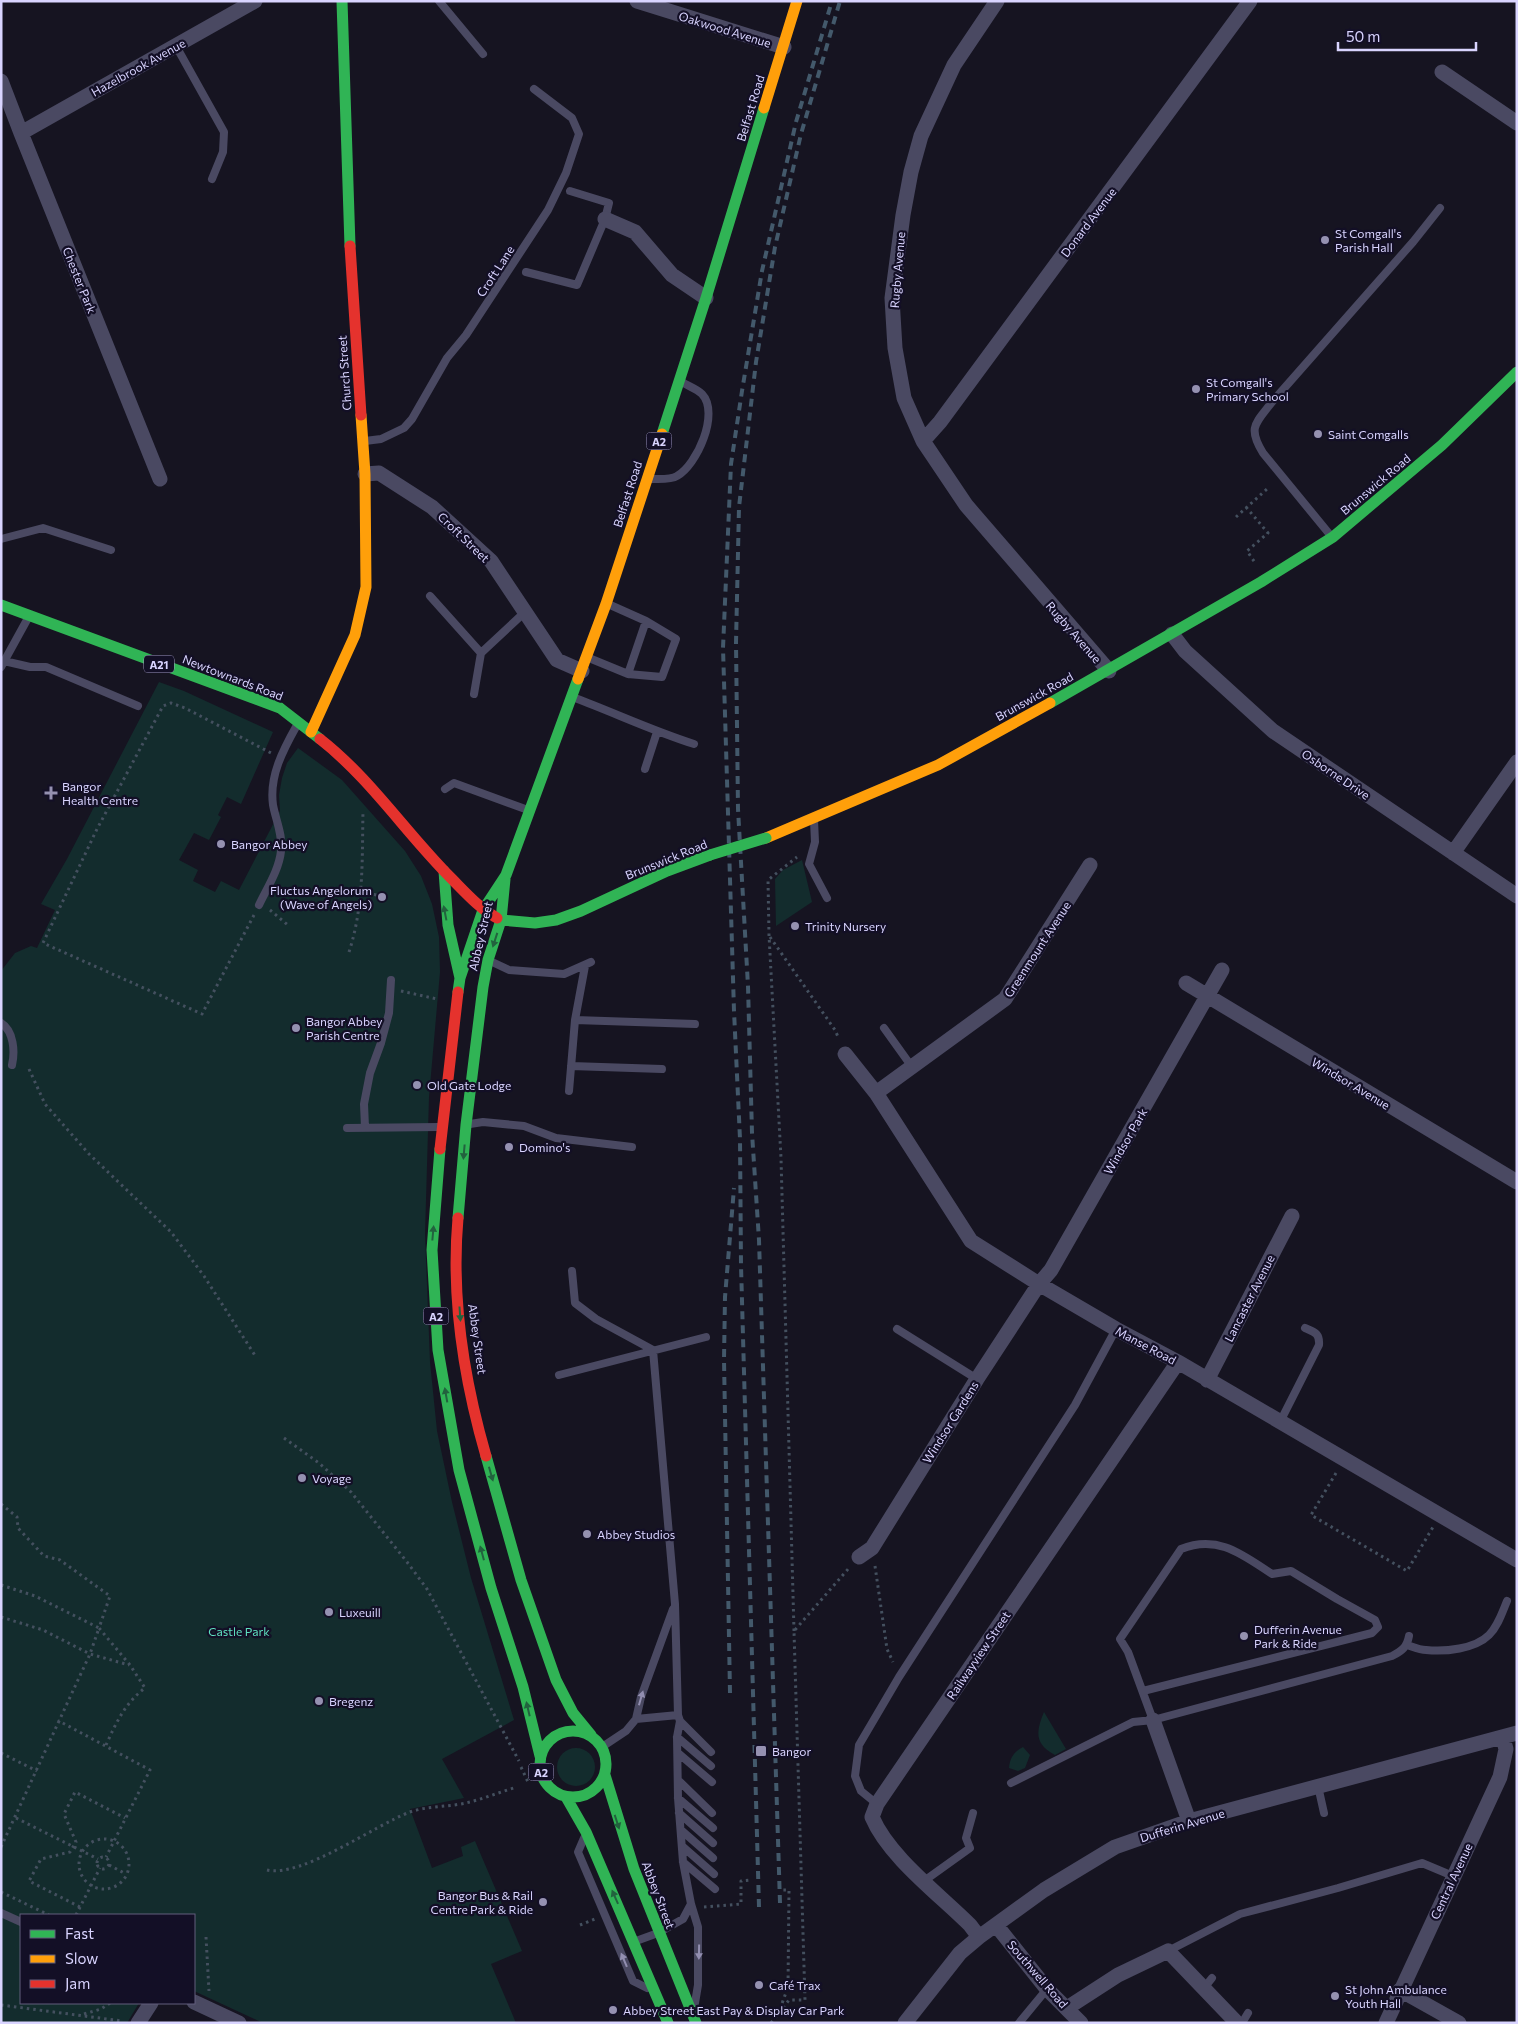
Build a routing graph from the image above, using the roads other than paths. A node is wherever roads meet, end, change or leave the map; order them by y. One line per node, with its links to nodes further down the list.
1 (255, 1): 8 (street, Hazelbrook Avenue)
2 (342, 1): 25 (main road, Church Street)
3 (439, 1): 10 (lane)
4 (637, 1): 9 (street, Oakwood Avenue)
5 (797, 1): 9 (main road, Belfast Road / A2)
6 (997, 1): 24 (street, Rugby Avenue)
7 (1250, 1): 24 (street, Donard Avenue)
8 (176, 46): 15 (street, Hazelbrook Avenue); 16 (lane)
9 (784, 47): 21 (main road, Belfast Road / A2)
10 (483, 54)
11 (1442, 72): 14 (street)
12 (1, 81): 15 (street, Chester Park)
13 (534, 89): 25 (lane, Croft Lane)
14 (1517, 123)
15 (20, 133): 27 (street, Chester Park)
16 (212, 179)
17 (570, 191): 19 (lane)
18 (1440, 208): 29 (lane)
19 (605, 219): 20 (lane); 21 (street)
20 (526, 272)
21 (706, 298): 23 (main road, Belfast Road / A2)
22 (1517, 372): 29 (main road, Brunswick Road)
23 (679, 381): 28 (main road, Belfast Road / A2); 28 (lane)
24 (923, 441): 42 (street, Rugby Avenue)
25 (362, 442): 26 (main road, Church Street)
26 (364, 474): 35 (street, Croft Street); 48 (main road, Church Street)
27 (160, 479)
28 (646, 480): 33 (main road, Belfast Road / A2)
29 (1333, 537): 38 (main road, Brunswick Road)
30 (1, 539): 31 (lane)
31 (111, 550)
32 (430, 596): 39 (lane)
33 (606, 604): 37 (lane); 41 (main road, Belfast Road / A2)
34 (1, 605): 36 (main road, Newtownards Road / A21)
35 (525, 612): 39 (lane); 41 (street, Croft Street)
36 (29, 616): 40 (lane); 47 (main road, Newtownards Road / A21)
37 (646, 621): 43 (lane); 43 (lane)
38 (1172, 634): 42 (main road, Brunswick Road); 56 (street, Osborne Drive)
39 (481, 653): 44 (lane)
40 (3, 664): 46 (lane)
41 (584, 664): 43 (lane); 45 (main road, Belfast Road / A2)
42 (1108, 671): 55 (main road, Brunswick Road)
43 (628, 674)
44 (474, 694)
45 (571, 697): 49 (lane); 54 (main road, Belfast Road / A2)
46 (138, 706)
47 (298, 722): 48 (main road, Newtownards Road / A21); 62 (lane)
48 (311, 732): 58 (main road, Newtownards Road / A21)
49 (657, 732): 50 (lane); 52 (lane)
50 (694, 744)
51 (1517, 762): 56 (street)
52 (645, 769)
53 (445, 789): 54 (lane)
54 (530, 811): 59 (main road, Belfast Road / A2)
55 (814, 818): 61 (lane); 64 (main road, Brunswick Road, bridge)
56 (1453, 853): 60 (street, Osborne Drive)
57 (1090, 864): 78 (street, Greenmount Avenue)
58 (444, 870): 63 (main road, Newtownards Road / A21); 67 (main road, one-way to 58)
59 (506, 875): 63 (main road, Abbey Street / A2); 64 (main road, Abbey Street / A2)
60 (1517, 896)
61 (827, 898)
62 (259, 905)
63 (483, 910): 64 (main road, Newtownards Road / A21); 67 (main road, Abbey Street / A2)
64 (501, 920): 65 (main road, Abbey Street / A2, one-way to 65)
65 (488, 960): 71 (lane); 82 (main road, Abbey Street / A2)
66 (1222, 970): 70 (street, Windsor Park)
67 (460, 978): 82 (main road, Abbey Street / A2)
68 (391, 980): 83 (lane)
69 (1186, 983): 70 (street, Windsor Avenue)
70 (1208, 996): 86 (street, Windsor Avenue); 89 (street, Windsor Park)
71 (575, 1020): 73 (lane); 77 (lane)
72 (1, 1023): 76 (lane)
73 (695, 1024)
74 (884, 1028): 78 (lane)
75 (845, 1054): 81 (street, Manse Road)
76 (12, 1065)
77 (571, 1066): 79 (lane); 80 (lane)
78 (912, 1067): 81 (street, Greenmount Avenue)
79 (662, 1069)
80 (569, 1091)
81 (876, 1093): 89 (street, Manse Road)
82 (454, 1126): 83 (lane); 85 (lane); 110 (main road, Abbey Street / A2, one-way to 110); 116 (main road, Abbey Street / A2, one-way to 82)
83 (365, 1127): 84 (lane)
84 (347, 1128)
85 (632, 1147)
86 (1517, 1182)
87 (1292, 1216): 98 (street, Lancaster Avenue)
88 (572, 1270): 94 (lane)
89 (1039, 1284): 91 (street, Manse Road); 97 (street, Windsor Gardens)
90 (1305, 1328): 99 (lane)
91 (1116, 1329): 95 (street, Manse Road); 125 (lane)
92 (898, 1330): 97 (lane)
93 (706, 1337): 94 (lane)
94 (653, 1350): 96 (lane); 103 (lane)
95 (1178, 1362): 98 (street, Manse Road); 125 (street, Railwayview Street)
96 (559, 1375)
97 (976, 1379): 100 (street, Windsor Gardens)
98 (1207, 1380): 99 (street, Manse Road)
99 (1280, 1422): 101 (street, Manse Road)
100 (860, 1557)
101 (1517, 1560)
102 (1507, 1601): 105 (lane)
103 (675, 1604): 107 (lane); 108 (lane, one-way to 103)
104 (1408, 1636): 105 (lane)
105 (1407, 1645): 109 (lane)
106 (1143, 1691): 106 (lane); 109 (lane)
107 (679, 1718): 108 (lane); 112 (lane); 114 (lane)
108 (636, 1720): 113 (lane)
109 (1154, 1720): 121 (lane); 130 (street)
110 (590, 1735): 113 (main road, A2); 116 (main road, A2)
111 (1510, 1735): 122 (street, Dufferin Avenue); 139 (street, Central Avenue)
112 (677, 1736): 115 (lane); 117 (lane)
113 (602, 1747): 118 (main road)
114 (711, 1752)
115 (678, 1753): 119 (lane); 120 (lane)
116 (540, 1756): 123 (main road, A2)
117 (711, 1766)
118 (605, 1775): 123 (main road); 146 (main road, Abbey Street, one-way to 146)
119 (678, 1780): 124 (lane); 127 (lane)
120 (712, 1782)
121 (1011, 1783)
122 (1318, 1786): 129 (lane); 130 (street, Dufferin Avenue)
123 (566, 1797): 133 (main road, A2)
124 (678, 1798): 126 (lane); 131 (lane)
125 (878, 1804): 140 (street)
126 (679, 1813): 132 (lane); 134 (lane)
127 (712, 1813)
128 (973, 1813): 140 (lane)
129 (1324, 1813)
130 (1189, 1821): 145 (street, Dufferin Avenue)
131 (713, 1828)
132 (681, 1830): 135 (lane); 136 (lane)
133 (586, 1832): 148 (main road, A2, one-way to 133); 152 (lane, one-way to 133)
134 (713, 1843)
135 (682, 1846): 137 (lane); 138 (lane)
136 (713, 1858)
137 (683, 1862): 141 (lane); 142 (lane)
138 (714, 1874)
139 (1453, 1876): 149 (lane); 151 (street, Central Avenue)
140 (924, 1882): 147 (street)
141 (714, 1889)
142 (691, 1904): 146 (lane); 157 (lane, one-way to 157)
143 (1, 1913): 144 (lane)
144 (20, 1922)
145 (996, 1925): 147 (street, Dufferin Avenue); 150 (street, Southwell Road)
146 (658, 1933): 148 (lane); 157 (main road, Abbey Street)
147 (979, 1937): 161 (street, Dufferin Avenue)
148 (634, 1942): 152 (main road, A2)
149 (1168, 1951): 155 (street); 156 (street)
150 (1047, 1989): 155 (street, Southwell Road); 162 (lane)
151 (1400, 1990): 165 (street, Central Avenue); 166 (street)
152 (656, 1992): 160 (main road, A2)
153 (195, 2002): 159 (street)
154 (150, 2004): 158 (street)
155 (1067, 2008): 163 (street, Southwell Road)
156 (1242, 2018): 164 (lane)
157 (694, 2019)
158 (131, 2022)
159 (239, 2023)
160 (668, 2023)
161 (904, 2023)
162 (1020, 2023)
163 (1081, 2023)
164 (1242, 2023)
165 (1386, 2023)
166 (1459, 2023)

